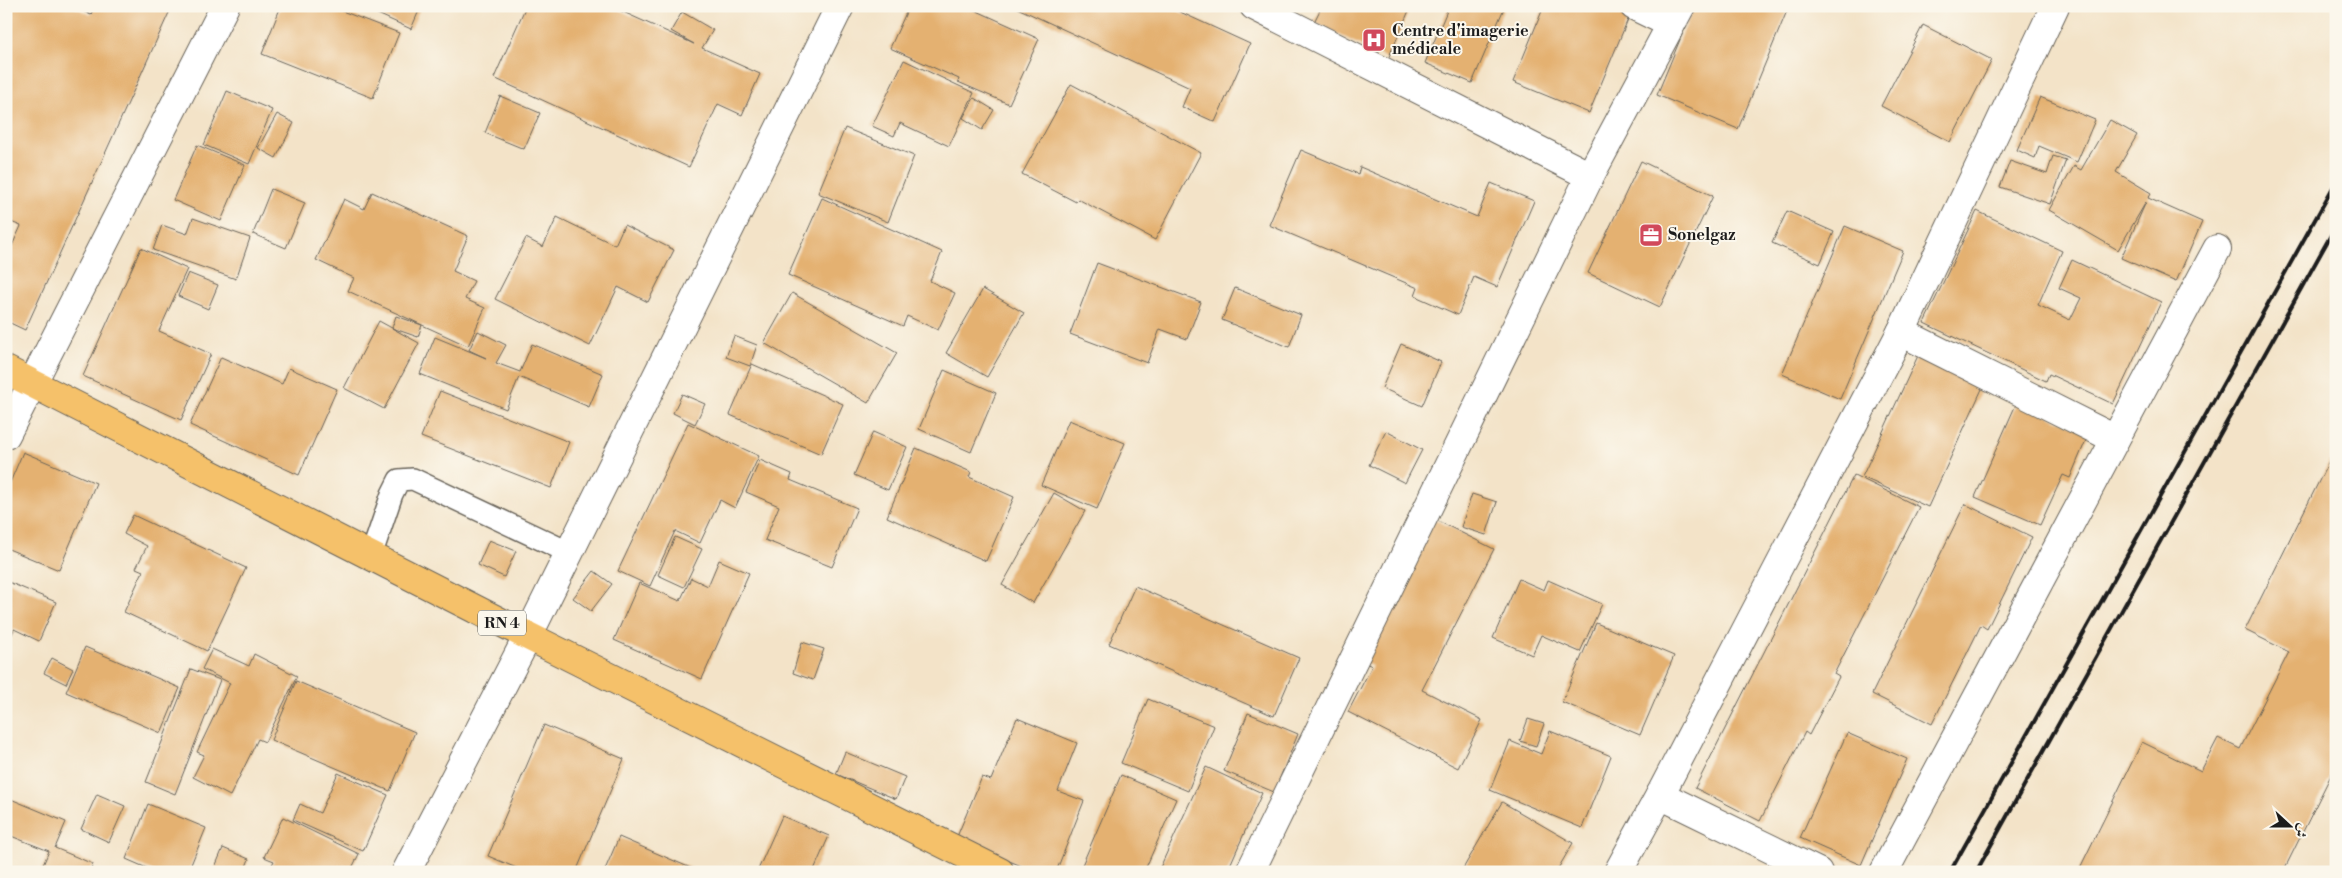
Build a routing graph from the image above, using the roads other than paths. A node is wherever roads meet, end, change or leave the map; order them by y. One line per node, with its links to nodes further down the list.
1 (225, 6): 12 (street)
2 (840, 6): 15 (street)
3 (1254, 6): 6 (street)
4 (1634, 6): 7 (street)
5 (2055, 6): 10 (street)
6 (1295, 15): 8 (street)
7 (1676, 15): 8 (street)
8 (1590, 176): 21 (street)
9 (2217, 249): 14 (street)
10 (1900, 332): 14 (street); 18 (street)
11 (6, 370): 12 (main road, RN 4)
12 (33, 382): 13 (street); 16 (main road, RN 4)
13 (6, 435)
14 (2115, 439): 24 (street)
15 (570, 553): 16 (lane); 17 (street)
16 (371, 556): 17 (main road, RN 4)
17 (528, 636): 19 (street); 20 (main road, RN 4)
18 (1660, 795): 22 (street); 23 (street)
19 (406, 872)
20 (1000, 872)
21 (1250, 872)
22 (1618, 872)
23 (1818, 872)
24 (1884, 872)

